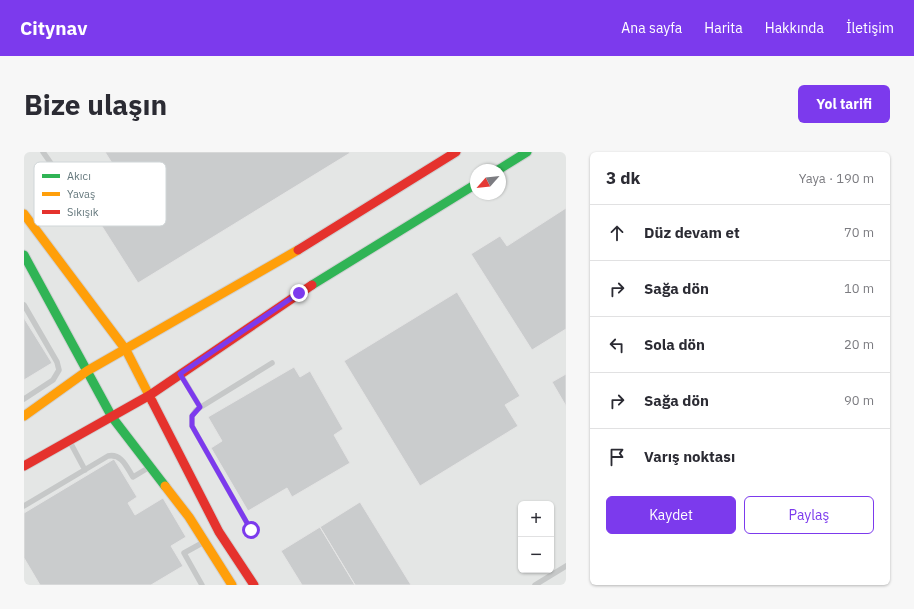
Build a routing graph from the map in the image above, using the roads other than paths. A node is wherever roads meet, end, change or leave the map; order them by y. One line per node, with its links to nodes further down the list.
1 (43, 152): 4 (lane)
2 (456, 152): 11 (street)
3 (527, 152): 5 (street)
4 (49, 162)
5 (506, 165)
6 (470, 188): 14 (street)
7 (24, 214): 8 (street)
8 (33, 227): 11 (street)
9 (24, 255): 13 (street)
10 (24, 305): 16 (lane)
11 (126, 350): 13 (street); 15 (street)
12 (272, 363): 17 (lane)
13 (88, 371): 18 (street); 19 (street)
14 (180, 374): 15 (street); 17 (lane)
15 (150, 395): 19 (street); 30 (street)
16 (24, 399)
17 (200, 407): 25 (lane)
18 (24, 416)
19 (112, 417): 20 (street); 22 (street)
20 (70, 440): 21 (street); 23 (lane)
21 (24, 466)
22 (150, 466): 23 (lane); 26 (street)
23 (85, 470): 24 (lane)
24 (24, 506)
25 (251, 530)
26 (204, 542): 28 (lane); 29 (street)
27 (566, 566): 31 (lane)
28 (202, 585)
29 (232, 585)
30 (254, 585)
31 (536, 585)

